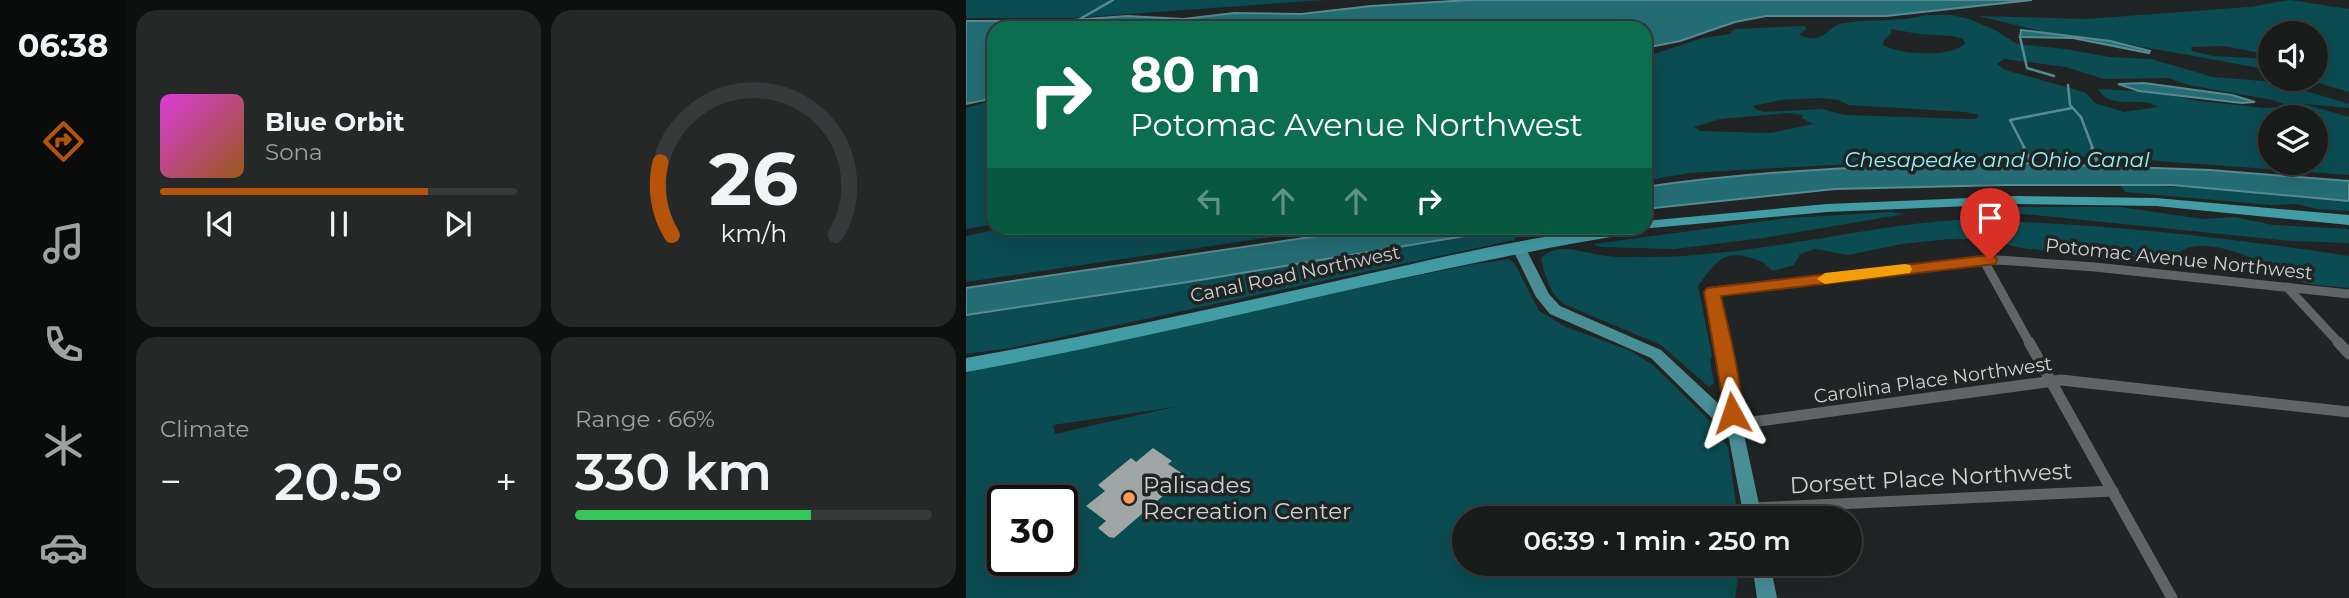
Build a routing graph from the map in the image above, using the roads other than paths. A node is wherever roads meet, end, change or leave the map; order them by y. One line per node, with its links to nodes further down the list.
1 (2349, 220): 2 (highway)
2 (1652, 225)
3 (1594, 235): 4 (highway, Canal Road Northwest)
4 (1520, 248): 9 (highway, Canal Road Northwest); 12 (main road)
5 (1984, 261): 6 (street, Potomac Avenue Northwest); 10 (street); 12 (street, Potomac Avenue Northwest)
6 (2287, 287): 7 (street, Potomac Avenue Northwest); 8 (street)
7 (2349, 294)
8 (2349, 354)
9 (966, 365)
10 (2051, 380): 11 (street, Carolina Place Northwest); 12 (street, Carolina Place Northwest); 13 (street)
11 (2349, 412)
12 (1730, 425): 14 (main road)
13 (2113, 491): 15 (street, Dorsett Place Northwest); 18 (street)
14 (1751, 506)
15 (1862, 506)
16 (1763, 576): 17 (main road)
17 (1767, 598)
18 (2172, 598)

